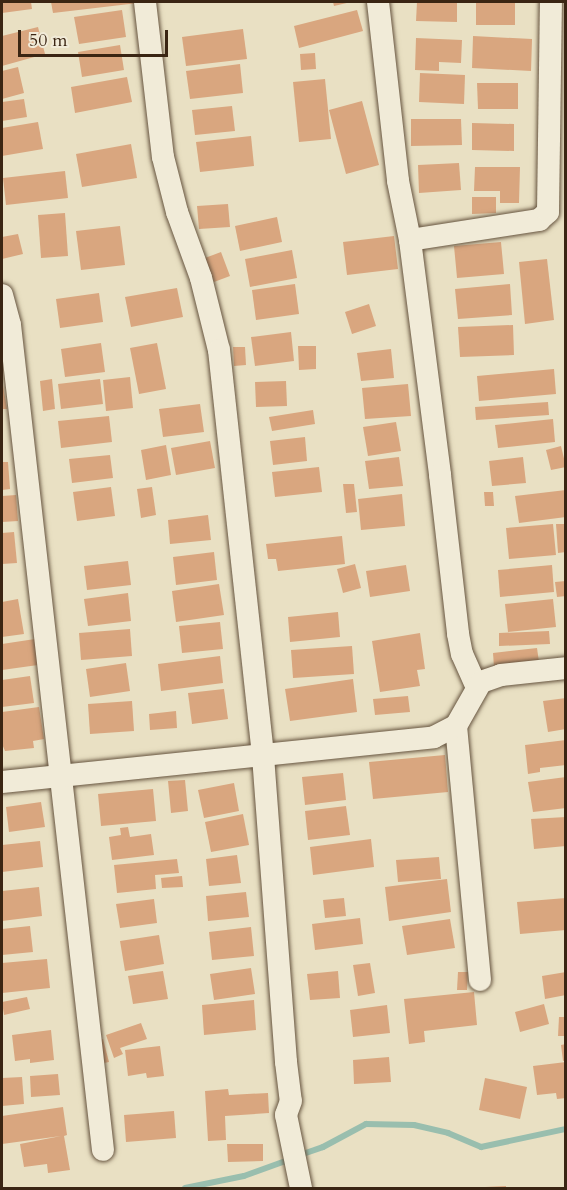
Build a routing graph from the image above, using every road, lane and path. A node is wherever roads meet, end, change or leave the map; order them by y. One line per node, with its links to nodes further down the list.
1 (145, 2): 10 (street)
2 (378, 2): 5 (street)
3 (551, 2): 4 (street)
4 (557, 182): 5 (street)
5 (410, 240): 8 (street)
6 (2, 295): 11 (street)
7 (566, 668): 8 (street)
8 (476, 686): 9 (street)
9 (456, 726): 10 (street); 13 (street)
10 (263, 756): 11 (street); 15 (street)
11 (61, 777): 12 (street); 14 (street)
12 (2, 782)
13 (480, 980)
14 (103, 1150)
15 (301, 1188)

